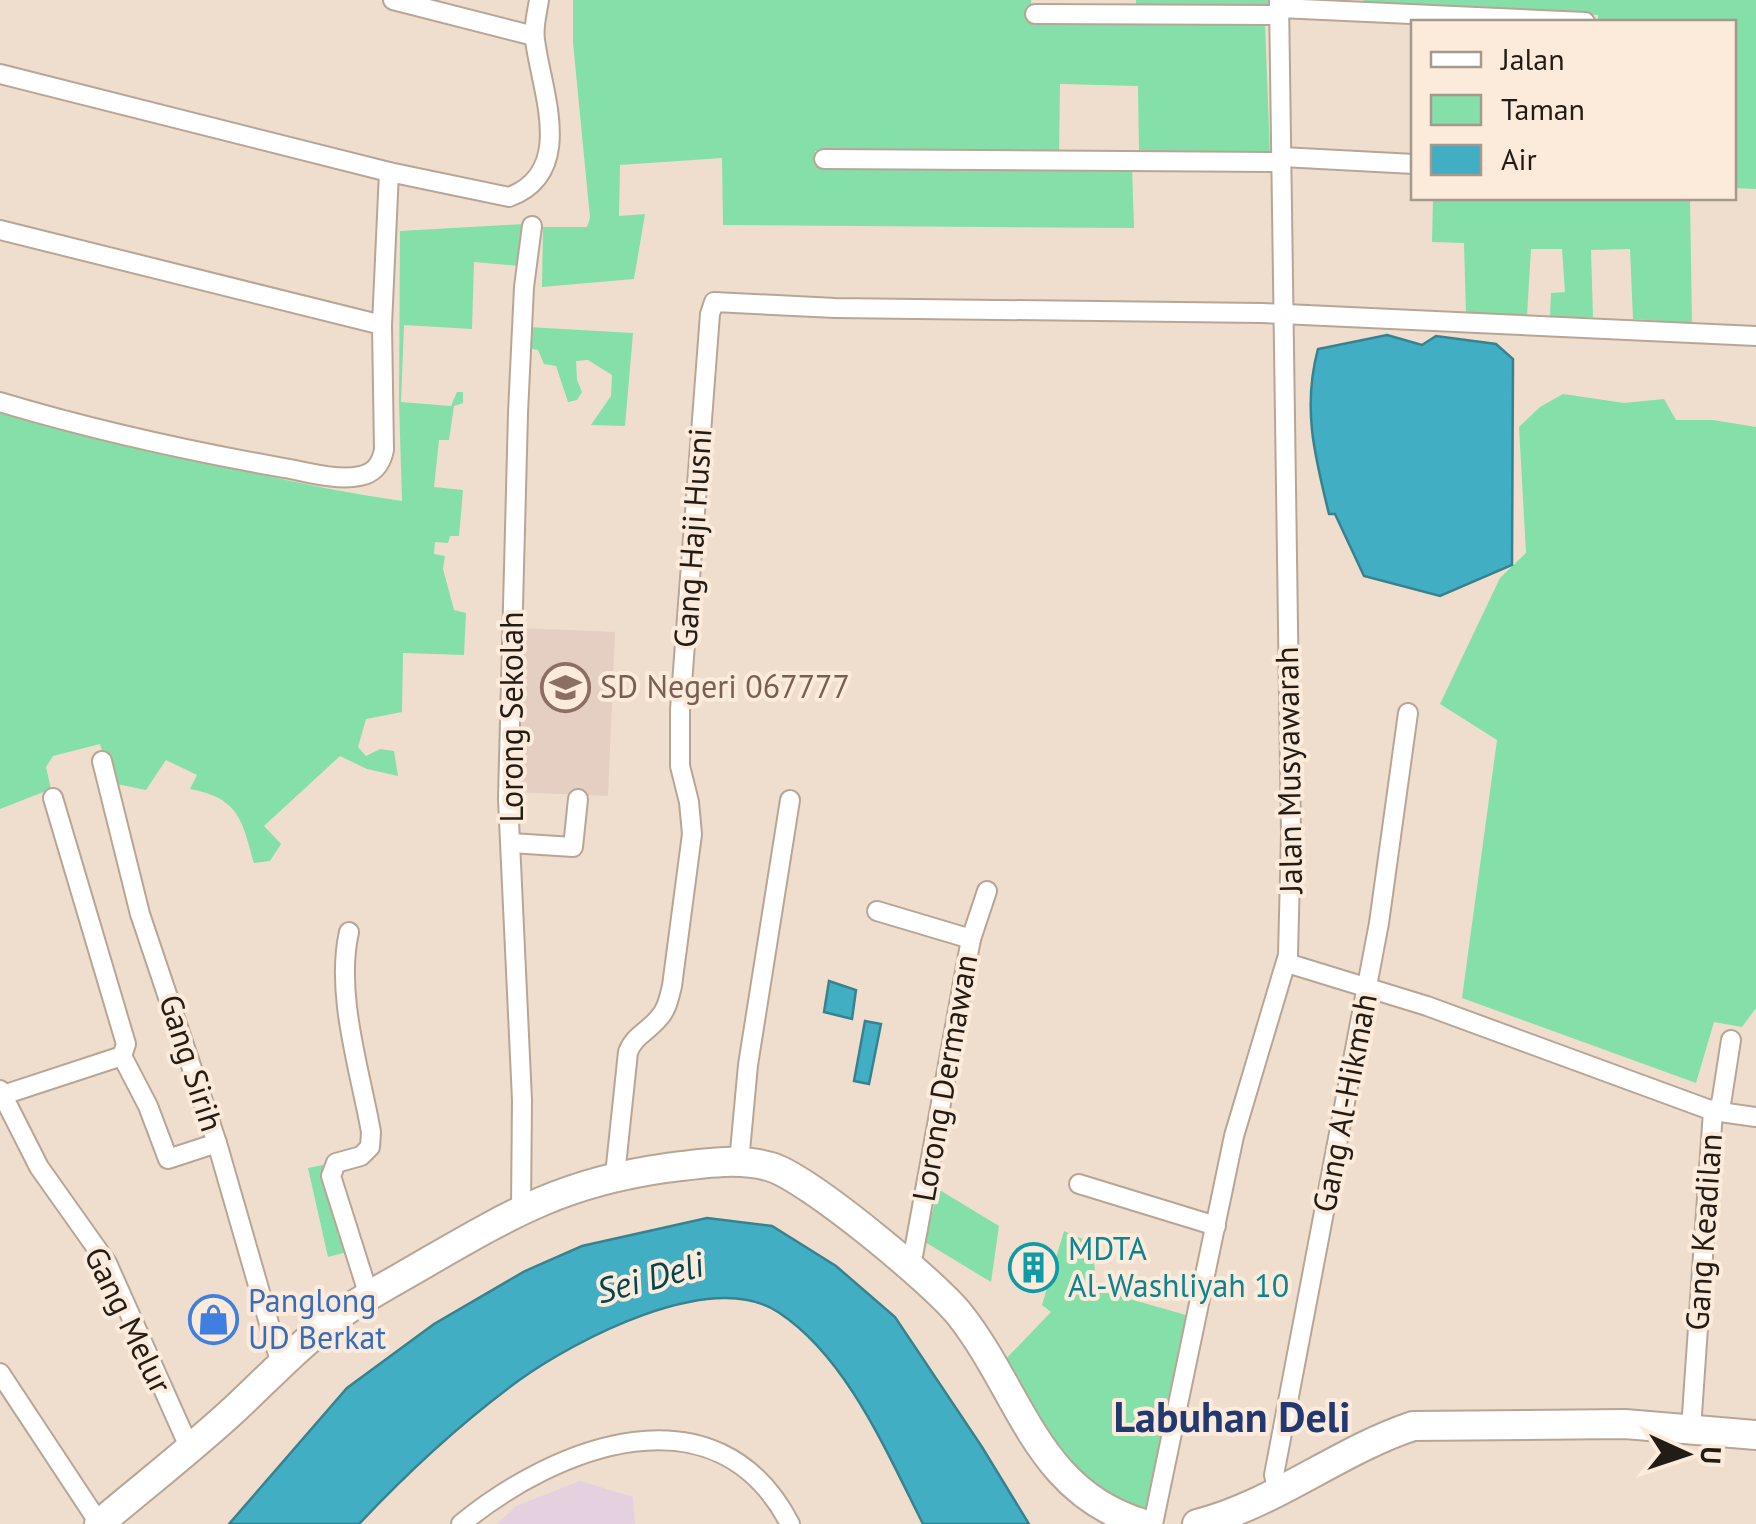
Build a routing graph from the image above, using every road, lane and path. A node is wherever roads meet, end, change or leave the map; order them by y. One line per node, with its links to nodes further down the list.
1 (394, 0): 6 (street)
2 (540, 0): 6 (street)
3 (1280, 8): 4 (street); 5 (street); 9 (street, Jalan Musyawarah)
4 (1035, 14)
5 (1542, 20)
6 (534, 36): 11 (street)
7 (0, 74): 11 (street)
8 (824, 159): 9 (street)
9 (1282, 160): 10 (street); 14 (street, Jalan Musyawarah)
10 (1411, 164)
11 (389, 172): 15 (street)
12 (532, 226): 23 (street, Lorong Sekolah)
13 (0, 230): 15 (street)
14 (1284, 316): 16 (street); 28 (street, Jalan Musyawarah); 37 (street, Gang Haji Husni)
15 (382, 325): 17 (street)
16 (1756, 336)
17 (0, 402)
18 (1408, 713): 29 (street, Gang Al-Hikmah)
19 (102, 761): 35 (street, Gang Sirih)
20 (53, 798): 31 (street)
21 (578, 799): 23 (street)
22 (790, 800): 36 (street)
23 (511, 843): 39 (street, Lorong Sekolah)
24 (987, 891): 27 (street, Lorong Dermawan)
25 (877, 911): 27 (street)
26 (349, 932): 42 (street)
27 (971, 940): 41 (street, Lorong Dermawan)
28 (1286, 963): 29 (street); 40 (street, Jalan Musyawarah)
29 (1366, 990): 33 (street); 48 (street, Gang Al-Hikmah)
30 (1731, 1040): 33 (street, Gang Keadilan)
31 (122, 1056): 32 (street); 35 (street)
32 (1, 1094): 47 (street, Gang Melur)
33 (1713, 1111): 34 (street); 45 (street, Gang Keadilan)
34 (1756, 1117)
35 (217, 1144): 43 (street, Gang Sirih)
36 (739, 1162): 37 (street); 41 (street)
37 (615, 1175): 39 (street)
38 (1079, 1184): 40 (street)
39 (521, 1208): 42 (street)
40 (1216, 1226): 53 (street, Jalan Musyawarah)
41 (911, 1267): 52 (street)
42 (369, 1296): 43 (street)
43 (281, 1366): 47 (street)
44 (0, 1373): 49 (street)
45 (1691, 1428): 46 (street); 48 (street)
46 (1756, 1435)
47 (190, 1449): 49 (street)
48 (1278, 1492): 54 (street)
49 (99, 1524)
50 (461, 1524): 51 (street)
51 (790, 1524)
52 (1144, 1524)
53 (1153, 1524)
54 (1198, 1524)

